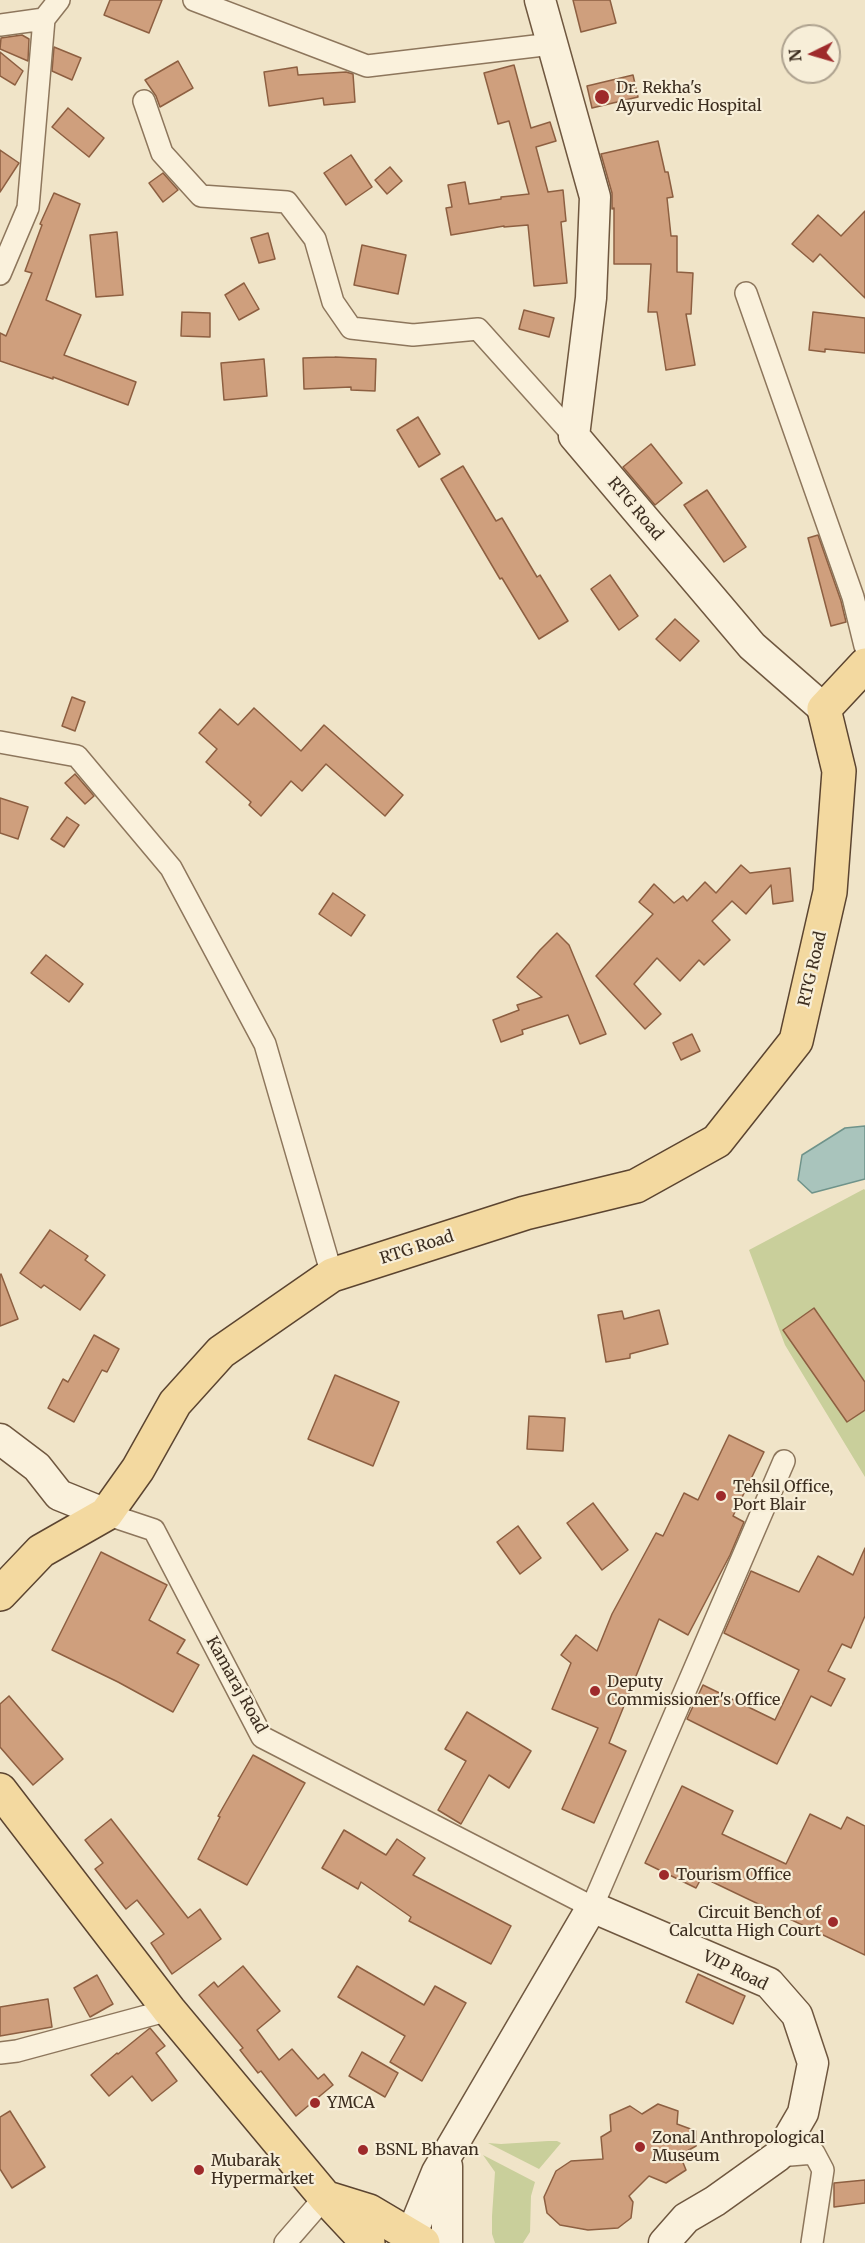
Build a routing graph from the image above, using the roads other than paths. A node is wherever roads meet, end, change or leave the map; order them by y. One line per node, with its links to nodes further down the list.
1 (59, 0): 4 (street)
2 (194, 0): 6 (street)
3 (540, 0): 6 (main road)
4 (44, 19): 5 (street); 8 (street)
5 (0, 25)
6 (552, 44): 10 (main road)
7 (144, 101): 10 (street)
8 (0, 274)
9 (746, 294): 11 (street)
10 (574, 436): 13 (main road, RTG Road)
11 (865, 646)
12 (865, 665): 13 (main road)
13 (824, 709): 15 (main road, RTG Road)
14 (0, 742): 15 (street)
15 (332, 1275): 18 (main road, RTG Road)
16 (0, 1439): 18 (main road, Kamaraj Road)
17 (784, 1461): 21 (street)
18 (106, 1514): 19 (main road, RTG Road); 21 (street, Kamaraj Road)
19 (0, 1594)
20 (0, 1790): 22 (main road)
21 (592, 1907): 24 (main road); 25 (main road, VIP Road)
22 (169, 2010): 23 (street); 26 (main road)
23 (0, 2053)
24 (448, 2154): 27 (main road); 30 (main road)
25 (778, 2156): 31 (main road, VIP Road); 32 (street)
26 (325, 2197): 27 (main road); 28 (street); 29 (main road)
27 (414, 2240)
28 (285, 2243)
29 (368, 2243)
30 (447, 2243)
31 (664, 2243)
32 (812, 2243)

